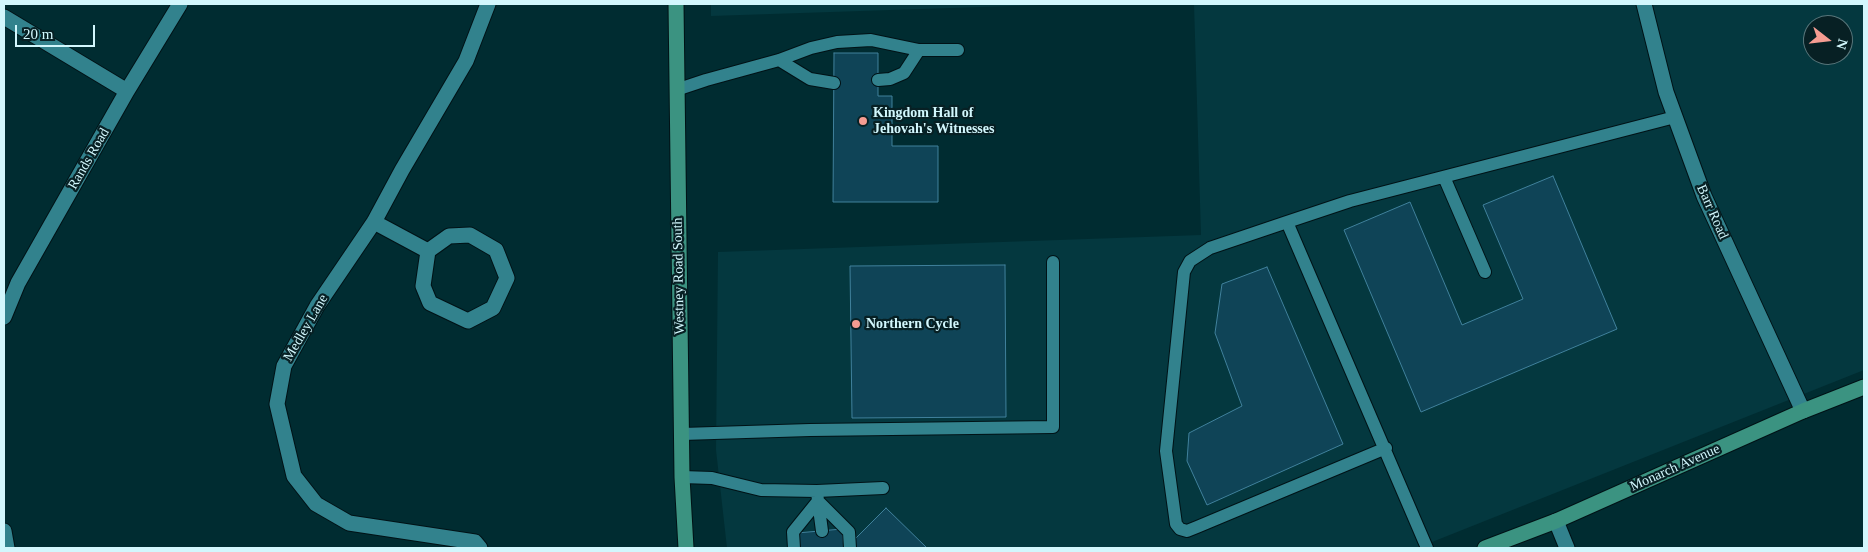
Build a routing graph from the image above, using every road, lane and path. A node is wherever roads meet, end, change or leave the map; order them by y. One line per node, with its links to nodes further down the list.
1 (180, 4): 12 (street, Rands Road)
2 (488, 4): 15 (street, Medley Lane)
3 (676, 4): 11 (main road, Westney Road South)
4 (1644, 4): 13 (street, Barr Road)
5 (4, 17): 12 (street)
6 (919, 50): 7 (lane); 8 (lane); 9 (lane)
7 (958, 50)
8 (779, 60): 10 (lane); 11 (lane)
9 (878, 80)
10 (834, 83)
11 (676, 90): 23 (main road, Westney Road South)
12 (128, 91): 20 (street, Rands Road)
13 (1675, 117): 14 (lane); 22 (street, Barr Road)
14 (1444, 177): 16 (lane); 19 (lane)
15 (374, 222): 17 (street); 32 (street, Medley Lane)
16 (1287, 222): 24 (lane); 24 (lane)
17 (428, 251): 17 (street)
18 (1053, 262): 23 (lane)
19 (1485, 272)
20 (4, 317)
21 (1864, 387): 22 (main road, Monarch Avenue)
22 (1803, 411): 28 (main road, Monarch Avenue)
23 (682, 434): 25 (main road, Westney Road South)
24 (1386, 448): 36 (lane)
25 (682, 477): 27 (lane); 33 (main road, Westney Road South)
26 (883, 488): 27 (lane)
27 (817, 496): 30 (lane); 34 (lane); 35 (lane)
28 (1556, 521): 37 (main road, Monarch Avenue); 38 (street)
29 (4, 531): 31 (street)
30 (822, 531)
31 (8, 548)
32 (480, 548)
33 (686, 548)
34 (794, 548)
35 (850, 548)
36 (1427, 548)
37 (1485, 548)
38 (1567, 548)

